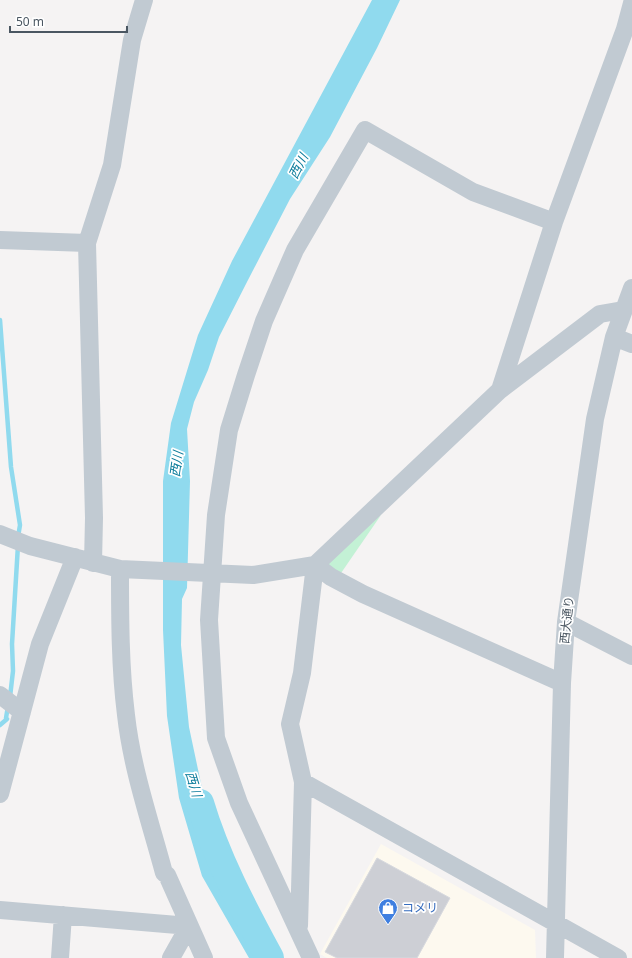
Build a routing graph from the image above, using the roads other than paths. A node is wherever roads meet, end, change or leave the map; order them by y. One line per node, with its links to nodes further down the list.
1 (144, 0): 6 (street)
2 (632, 3): 3 (street)
3 (628, 30): 4 (street)
4 (554, 222): 11 (street); 17 (street)
5 (0, 240): 6 (street)
6 (87, 243): 14 (street)
7 (632, 288): 8 (street, 西大通り)
8 (623, 310): 9 (street, 西大通り); 11 (street)
9 (614, 337): 10 (street); 18 (street, 西大通り)
10 (632, 344)
11 (500, 390): 15 (street)
12 (0, 534): 13 (street)
13 (75, 557): 14 (street); 22 (street)
14 (93, 563): 16 (street)
15 (315, 565): 17 (street); 20 (street); 23 (street)
16 (120, 569): 17 (street); 28 (street)
17 (207, 573): 29 (street)
18 (566, 622): 19 (street); 20 (street, 西大通り)
19 (632, 656)
20 (562, 683): 27 (street, 西大通り)
21 (0, 695): 22 (street)
22 (22, 712): 24 (street)
23 (303, 782): 27 (street); 29 (street)
24 (0, 794)
25 (0, 910): 26 (street)
26 (63, 915): 28 (street); 30 (street)
27 (555, 922): 34 (street, 西大通り); 35 (street)
28 (189, 926): 31 (street); 32 (street)
29 (299, 930): 33 (street)
30 (60, 958)
31 (171, 958)
32 (204, 958)
33 (311, 958)
34 (555, 958)
35 (618, 958)

